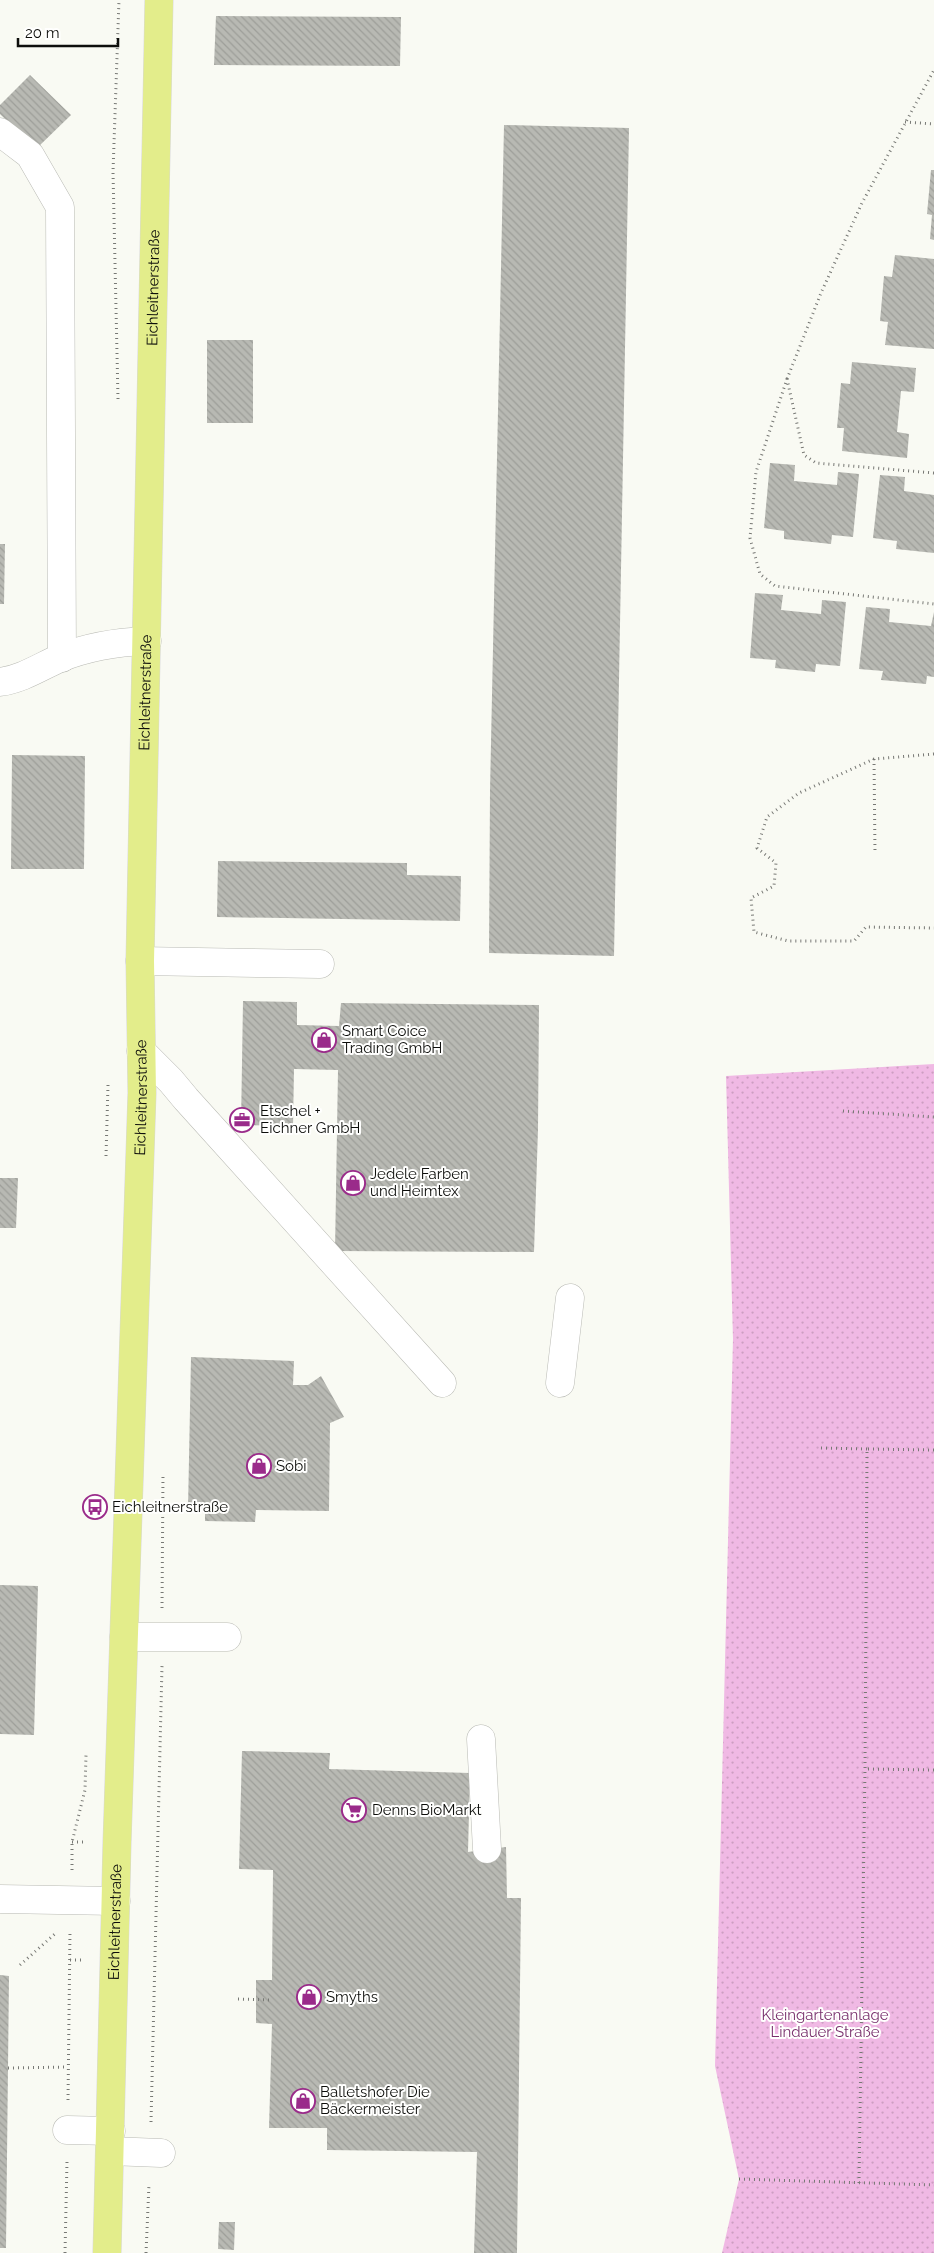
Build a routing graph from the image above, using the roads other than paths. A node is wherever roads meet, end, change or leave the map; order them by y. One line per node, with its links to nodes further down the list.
1 (159, 0): 3 (main road, Eichleitnerstraße)
2 (0, 132): 4 (street)
3 (146, 641): 4 (street); 6 (main road, Eichleitnerstraße)
4 (62, 658): 5 (street)
5 (0, 682)
6 (140, 961): 7 (street); 8 (main road, Eichleitnerstraße)
7 (320, 964)
8 (141, 1051): 10 (street); 12 (main road, Eichleitnerstraße)
9 (570, 1298): 11 (street)
10 (442, 1383)
11 (560, 1383)
12 (124, 1638): 13 (street); 17 (main road, Eichleitnerstraße)
13 (227, 1638)
14 (481, 1739): 15 (street)
15 (487, 1850)
16 (0, 1899): 17 (street)
17 (116, 1901): 19 (main road, Eichleitnerstraße)
18 (67, 2130): 19 (street)
19 (111, 2141): 20 (street); 21 (main road, Eichleitnerstraße)
20 (156, 2153)
21 (107, 2253)

